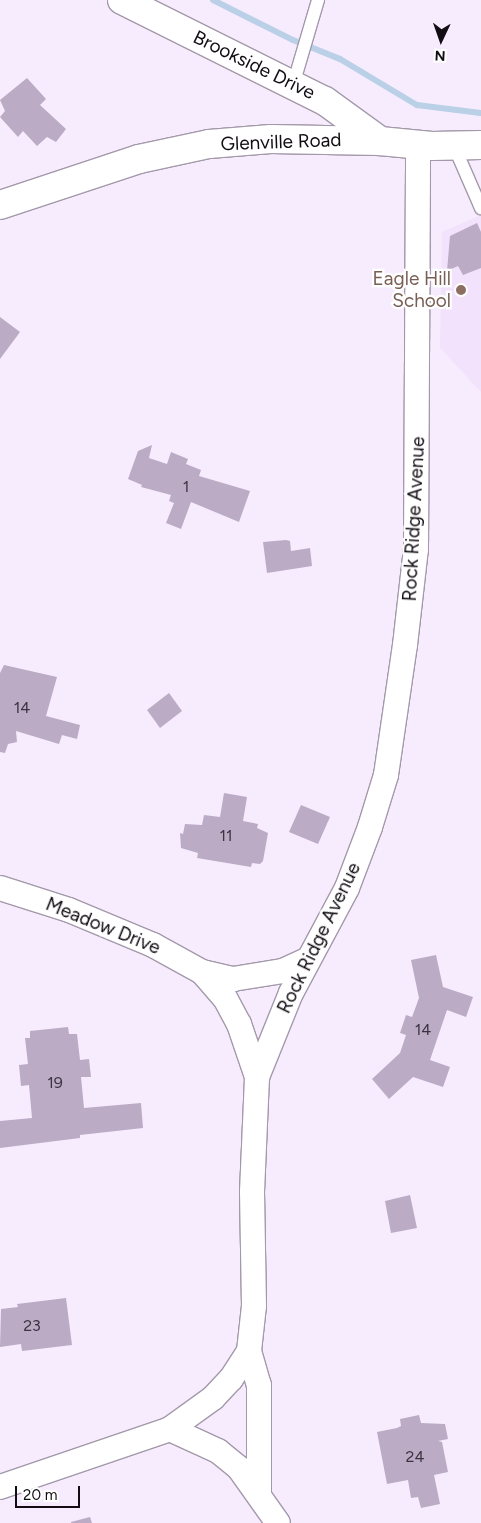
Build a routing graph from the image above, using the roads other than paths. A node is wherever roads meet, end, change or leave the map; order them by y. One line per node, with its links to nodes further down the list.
1 (122, 0): 3 (main road, Brookside Drive)
2 (318, 0): 3 (lane)
3 (293, 85): 4 (main road, Brookside Drive)
4 (380, 141): 5 (main road, Glenville Road); 8 (main road, Glenville Road)
5 (418, 144): 7 (main road, Glenville Road); 11 (street, Rock Ridge Avenue)
6 (481, 145): 7 (main road, Glenville Road)
7 (454, 146): 9 (lane)
8 (0, 205)
9 (481, 208)
10 (0, 888): 12 (street, Meadow Drive)
11 (307, 960): 12 (street, Meadow Drive); 13 (street, Rock Ridge Avenue)
12 (202, 972): 13 (street, Meadow Drive)
13 (257, 1078): 14 (street, Rock Ridge Avenue)
14 (249, 1352): 15 (street, Rock Ridge Avenue); 17 (street)
15 (170, 1429): 16 (street, Rock Ridge Avenue); 17 (street)
16 (0, 1487)
17 (260, 1494): 18 (street)
18 (278, 1523)

